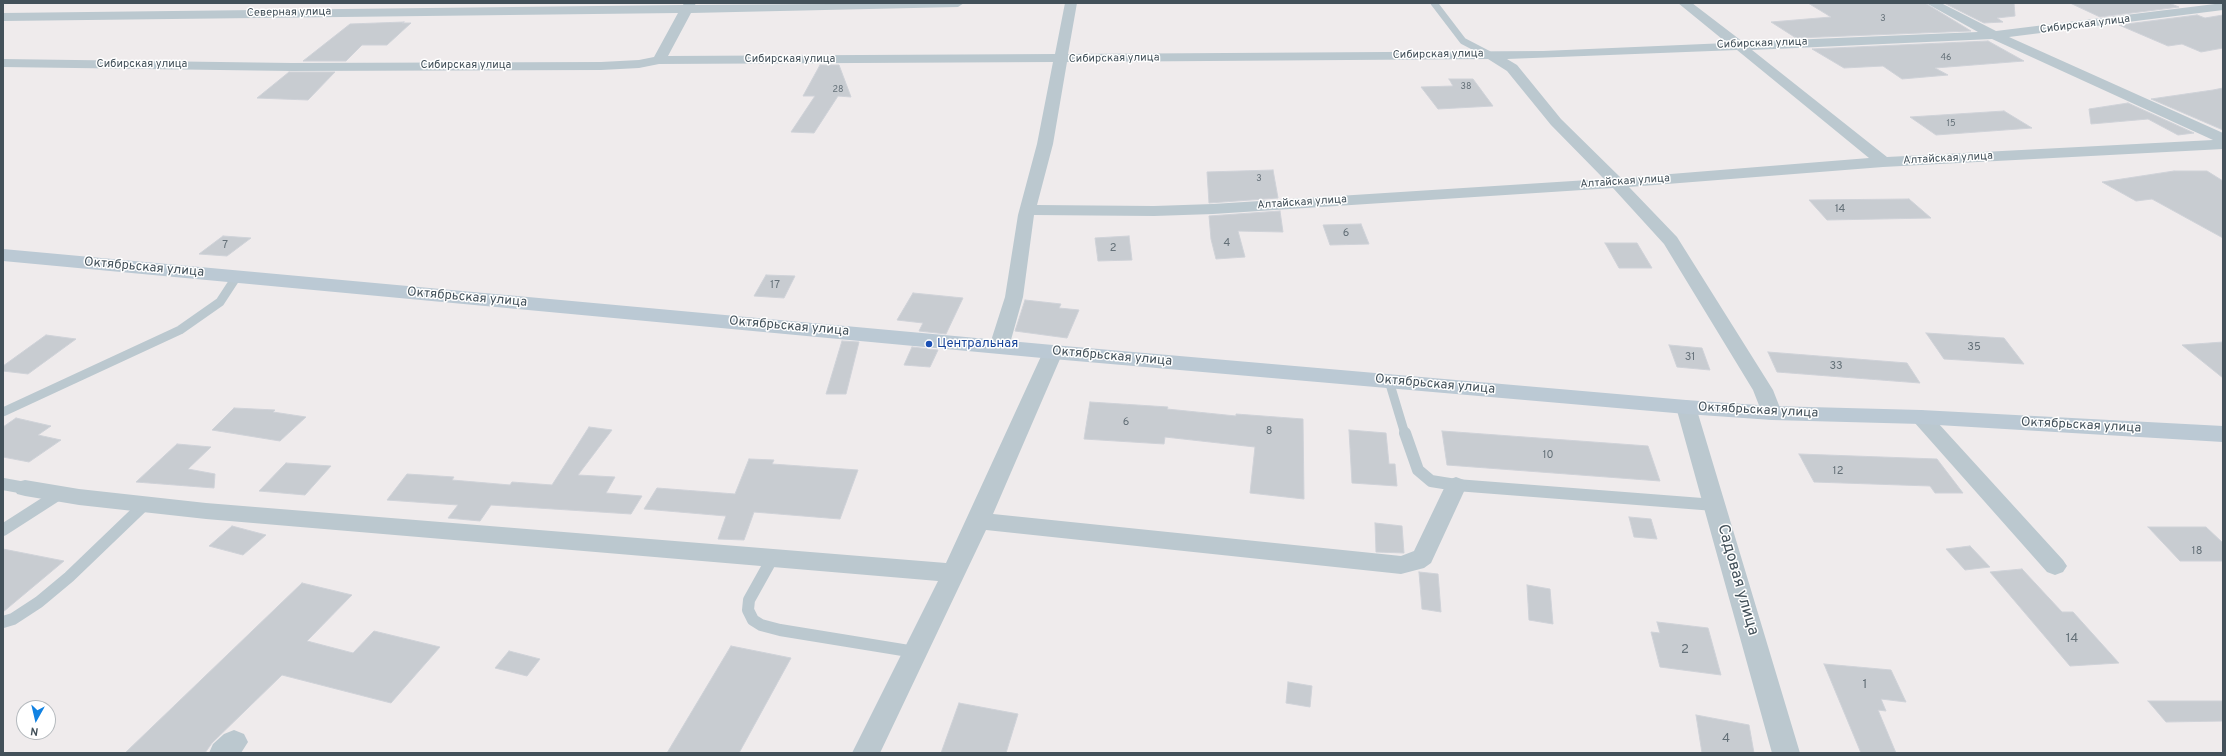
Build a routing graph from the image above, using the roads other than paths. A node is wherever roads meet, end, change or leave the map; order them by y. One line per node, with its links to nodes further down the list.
1 (958, 3): 6 (street, Северная улица)
2 (1071, 3): 12 (street)
3 (1434, 3): 11 (lane)
4 (1684, 3): 10 (street)
5 (1932, 3): 9 (street)
6 (688, 6): 8 (street, Северная улица); 13 (street)
7 (2223, 6): 9 (street, Сибирская улица)
8 (3, 17)
9 (1994, 35): 10 (street, Сибирская улица); 15 (street)
10 (1738, 45): 11 (street, Сибирская улица); 17 (street)
11 (1488, 54): 12 (street, Сибирская улица); 18 (street)
12 (1061, 59): 13 (street, Сибирская улица); 19 (street)
13 (659, 60): 14 (street, Сибирская улица)
14 (3, 63)
15 (2223, 140)
16 (2223, 144): 17 (street, Алтайская улица)
17 (1883, 162): 18 (street, Алтайская улица)
18 (1617, 183): 19 (street, Алтайская улица); 27 (street)
19 (1027, 210): 22 (street)
20 (3, 254): 21 (street, Октябрьская улица)
21 (237, 276): 22 (street, Октябрьская улица); 26 (lane)
22 (999, 347): 23 (street, Октябрьская улица)
23 (1053, 352): 24 (street, Октябрьская улица); 35 (street)
24 (1389, 381): 25 (street, Октябрьская улица); 31 (lane)
25 (1686, 407): 27 (street, Октябрьская улица); 34 (street, Садовая улица)
26 (3, 412)
27 (1772, 413): 28 (street, Октябрьская улица)
28 (1921, 417): 29 (street, Октябрьская улица); 38 (street)
29 (2223, 434)
30 (14, 486): 32 (street)
31 (1456, 486): 34 (lane); 35 (street)
32 (60, 494): 33 (street); 36 (lane)
33 (144, 505): 37 (street); 40 (lane)
34 (1715, 505): 43 (street, Садовая улица)
35 (979, 521): 39 (street)
36 (3, 530)
37 (773, 557): 39 (street); 41 (lane)
38 (2055, 566)
39 (953, 573): 41 (street)
40 (3, 622)
41 (915, 652): 42 (street)
42 (866, 753)
43 (1786, 753)

